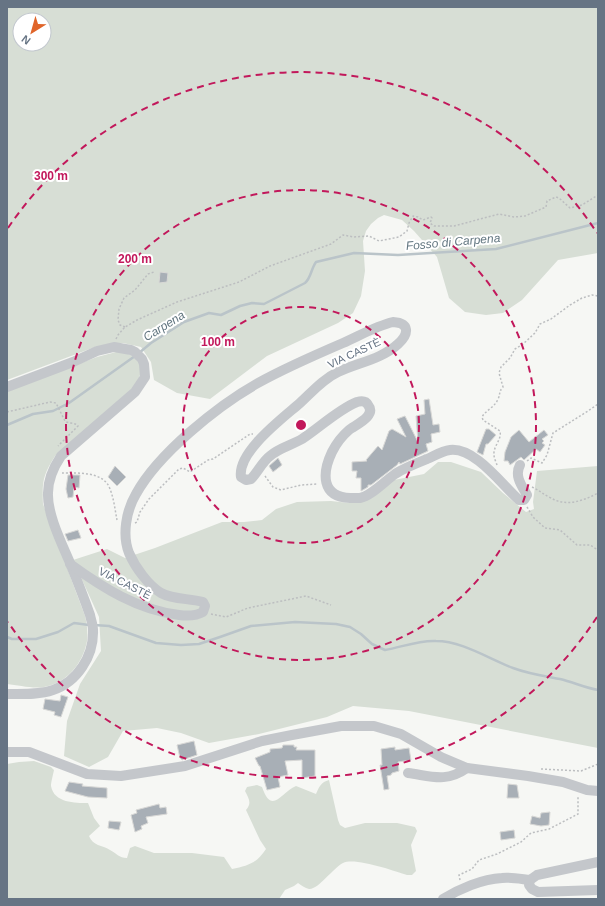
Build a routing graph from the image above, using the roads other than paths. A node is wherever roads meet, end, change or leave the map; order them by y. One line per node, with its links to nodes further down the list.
1 (7, 387): 3 (street)
2 (520, 465): 3 (street, VIA CASTÈ)
3 (70, 564): 4 (street)
4 (7, 694)
5 (7, 752): 6 (street)
6 (467, 768): 7 (street); 8 (street)
7 (408, 773)
8 (598, 791)
9 (598, 862): 10 (street)
10 (530, 880): 11 (street); 12 (street)
11 (598, 890)
12 (443, 899)

